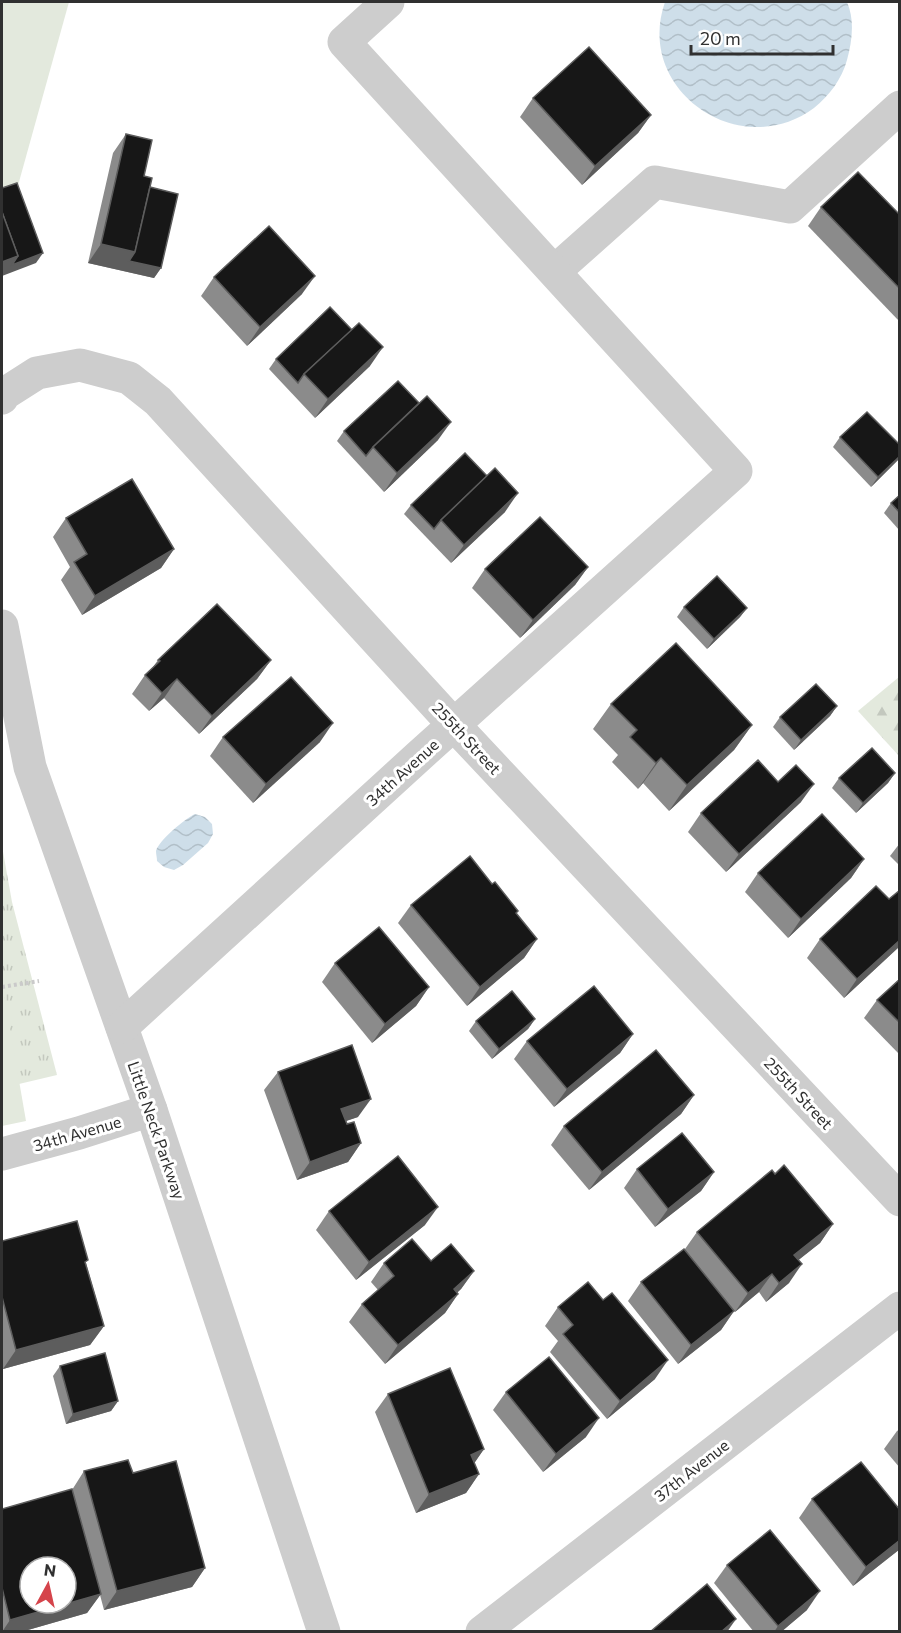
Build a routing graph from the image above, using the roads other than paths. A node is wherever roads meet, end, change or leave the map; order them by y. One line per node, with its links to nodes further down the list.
1 (388, 2): 3 (street)
2 (900, 107): 3 (street)
3 (555, 271): 6 (street, 34th Avenue)
4 (2, 398): 6 (street, 255th Street)
5 (2, 627): 7 (street, Little Neck Parkway)
6 (454, 725): 7 (street, 34th Avenue); 10 (street, 255th Street)
7 (122, 1027): 8 (street, Little Neck Parkway)
8 (151, 1110): 9 (street, 34th Avenue); 12 (street, Little Neck Parkway)
9 (2, 1154)
10 (900, 1200)
11 (900, 1308): 13 (street, 37th Avenue)
12 (324, 1632)
13 (482, 1632)

